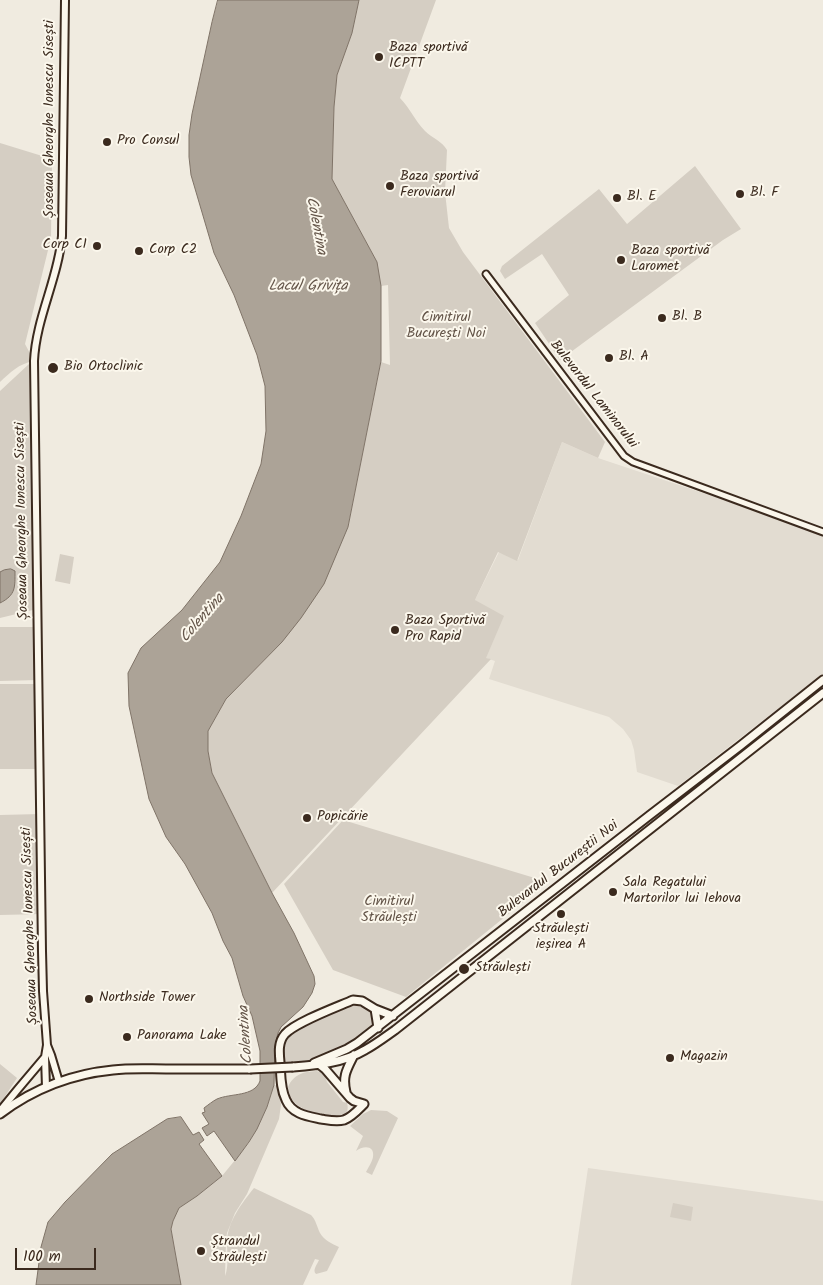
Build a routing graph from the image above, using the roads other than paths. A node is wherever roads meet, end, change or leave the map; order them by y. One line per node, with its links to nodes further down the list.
1 (64, 0): 9 (main road, Șoseaua Gheorghe Ionescu Sisești)
2 (486, 274): 3 (street, Bulevardul Laminorului)
3 (823, 532)
4 (823, 680): 7 (main road, Bulevardul Bucureștii Noi)
5 (823, 693): 10 (main road, Bulevardul Bucureștii Noi)
6 (375, 1009): 7 (main road); 8 (main road); 16 (main road)
7 (393, 1016): 8 (main road, Bulevardul Bucureștii Noi)
8 (378, 1028): 13 (main road, Bulevardul Bucureștii Noi)
9 (47, 1045): 11 (main road, Șoseaua Gheorghe Ionescu Sisești); 14 (main road, Șoseaua Gheorghe Ionescu Sisești)
10 (354, 1055): 12 (main road, Bulevardul Bucureștii Noi); 16 (main road)
11 (45, 1057): 15 (main road, Șoseaua Gheorghe Ionescu Sisești); 17 (main road)
12 (320, 1065): 13 (main road, Bulevardul Bucureștii Noi); 16 (main road)
13 (302, 1066): 14 (main road, Bulevardul Bucureștii Noi, bridge)
14 (59, 1082): 15 (main road, Bulevardul Bucureștii Noi)
15 (46, 1087): 17 (main road, Bulevardul Bucureștii Noi)
16 (347, 1094)
17 (0, 1112)

